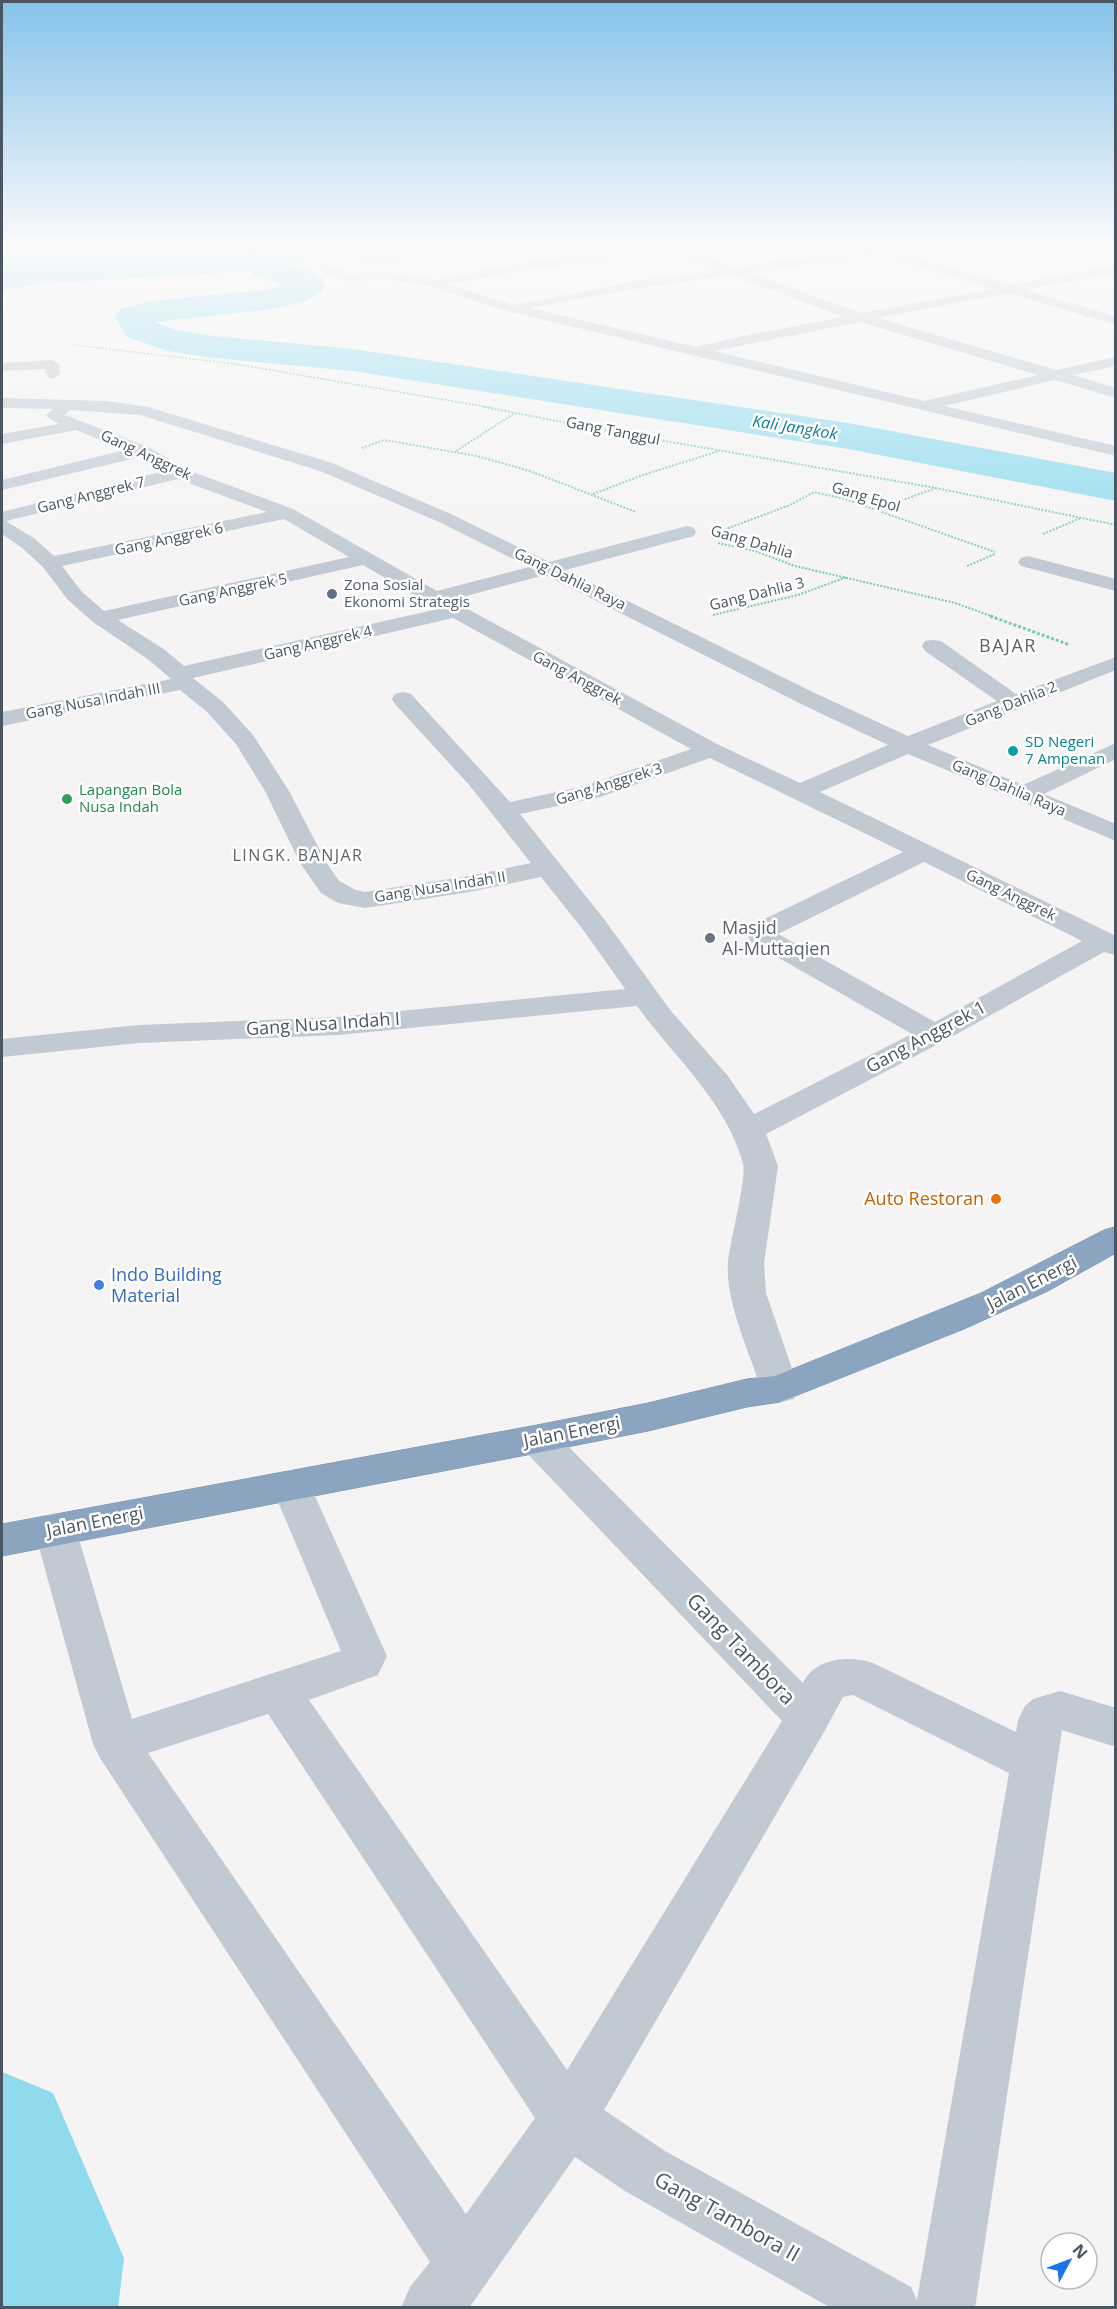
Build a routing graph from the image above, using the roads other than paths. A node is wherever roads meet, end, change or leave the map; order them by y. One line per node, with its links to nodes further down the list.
1 (706, 355): 10 (street)
2 (984, 355): 6 (street)
3 (1116, 361): 6 (street)
4 (2, 368): 5 (street)
5 (52, 374)
6 (1056, 376): 7 (street); 10 (street)
7 (1116, 393)
8 (2, 403): 9 (street, Gang Dahlia Raya)
9 (66, 405): 11 (street, Gang Anggrek); 17 (street, Gang Dahlia Raya)
10 (926, 405): 16 (street)
11 (78, 425): 13 (street); 15 (street, Gang Anggrek)
12 (2, 429): 13 (street)
13 (22, 435): 14 (street)
14 (2, 440)
15 (142, 451): 18 (street, Gang Anggrek); 20 (street)
16 (1116, 451)
17 (326, 466): 19 (street); 28 (street, Gang Dahlia Raya)
18 (179, 472): 21 (street, Gang Anggrek); 22 (street, Gang Anggrek 7)
19 (309, 480)
20 (2, 485)
21 (287, 513): 25 (street, Gang Anggrek); 27 (street, Gang Anggrek 6)
22 (2, 518)
23 (2, 526): 27 (street, Gang Nusa Indah II)
24 (694, 535): 28 (street)
25 (365, 559): 30 (street, Gang Anggrek); 32 (street, Gang Anggrek 5)
26 (1028, 562): 29 (street)
27 (50, 563): 32 (street, Gang Nusa Indah II)
28 (547, 568): 30 (street); 39 (street, Gang Dahlia Raya)
29 (1116, 585)
30 (434, 598): 31 (street, Gang Anggrek)
31 (455, 611): 35 (street, Gang Anggrek 4); 40 (street, Gang Anggrek)
32 (100, 618): 35 (street, Gang Nusa Indah II)
33 (933, 646): 37 (street)
34 (1114, 663): 37 (street, Gang Dahlia 2)
35 (182, 678): 38 (street, Gang Nusa Indah III); 47 (street, Gang Nusa Indah II)
36 (403, 699): 44 (street)
37 (1014, 704): 39 (street, Gang Dahlia 2)
38 (2, 719)
39 (908, 745): 42 (street, Gang Dahlia 2); 43 (street, Gang Dahlia Raya)
40 (711, 750): 42 (street, Gang Anggrek); 44 (street, Gang Anggrek 3)
41 (1116, 750): 43 (street)
42 (799, 792): 46 (street, Gang Anggrek)
43 (1024, 794): 45 (street, Gang Dahlia Raya)
44 (505, 810): 47 (street)
45 (1116, 833)
46 (922, 853): 48 (street, Gang Anggrek); 50 (street)
47 (547, 868): 49 (street)
48 (1109, 944): 50 (street, Gang Anggrek 1)
49 (644, 996): 51 (street, Gang Nusa Indah I); 52 (street)
50 (935, 1034): 52 (street, Gang Anggrek 1)
51 (2, 1048)
52 (748, 1130): 54 (street)
53 (1116, 1238): 54 (highway, Jalan Energi)
54 (780, 1389): 55 (highway, Jalan Energi)
55 (537, 1439): 56 (highway, Jalan Energi); 60 (street, Gang Tambora)
56 (291, 1485): 57 (highway, Jalan Energi); 59 (street)
57 (55, 1529): 58 (highway, Jalan Energi); 62 (street)
58 (2, 1540)
59 (278, 1692): 62 (street); 64 (street)
60 (808, 1718): 63 (street, Gang Tambora); 64 (street)
61 (1116, 1728): 63 (street)
62 (116, 1744): 65 (street)
63 (1033, 1763): 68 (street)
64 (568, 2119): 65 (street); 67 (street, Gang Tambora II)
65 (466, 2264): 66 (street)
66 (431, 2307)
67 (891, 2307)
68 (945, 2307)

